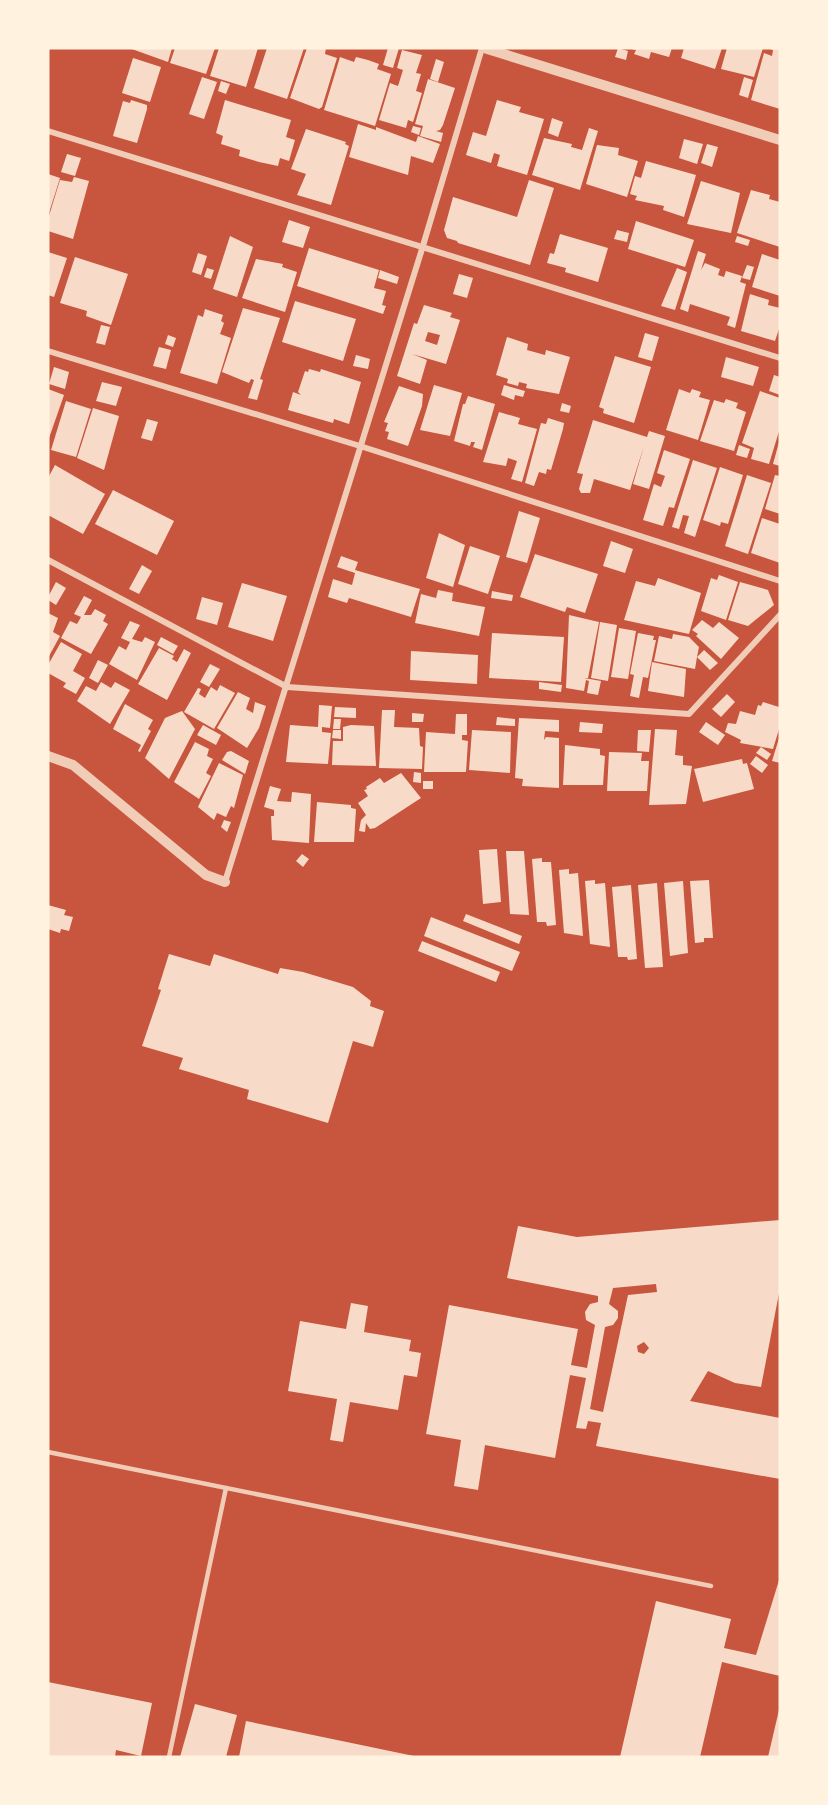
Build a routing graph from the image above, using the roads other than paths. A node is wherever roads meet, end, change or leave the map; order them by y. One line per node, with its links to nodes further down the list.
1 (483, 48): 3 (street); 4 (street)
2 (48, 131): 4 (street)
3 (780, 140)
4 (422, 249): 6 (street); 7 (street)
5 (48, 351): 7 (street)
6 (780, 358)
7 (360, 446): 9 (street); 11 (street)
8 (48, 560): 11 (street)
9 (780, 581)
10 (780, 615): 11 (street)
11 (288, 687): 13 (street)
12 (48, 756): 13 (street)
13 (225, 882)
14 (48, 1452): 15 (lane)
15 (226, 1488): 16 (lane); 17 (lane)
16 (711, 1586)
17 (169, 1757)

